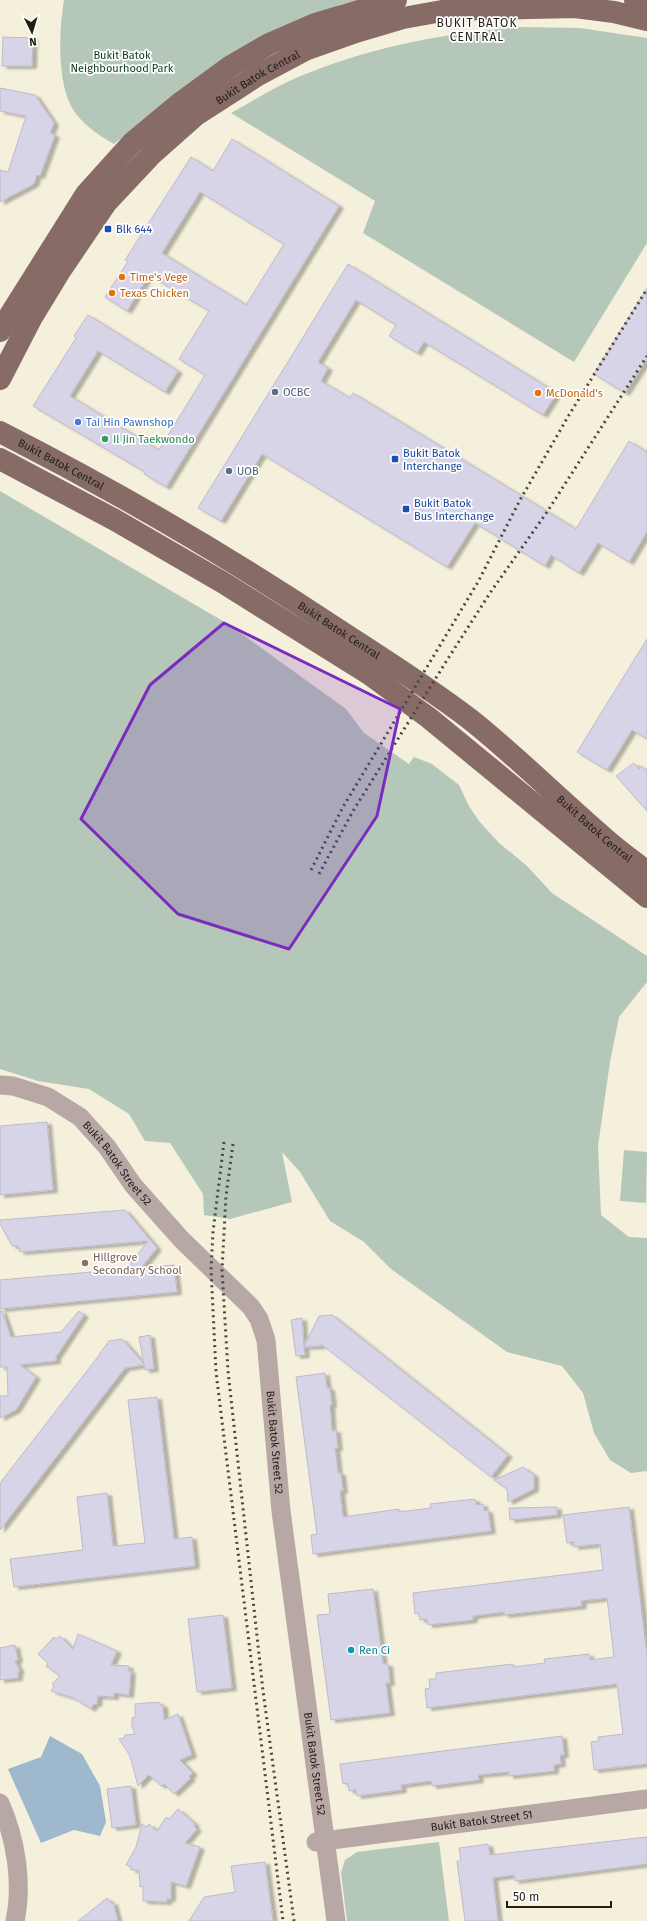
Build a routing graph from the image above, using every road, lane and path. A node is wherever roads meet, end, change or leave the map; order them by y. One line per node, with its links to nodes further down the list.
1 (396, 0): 6 (main road, Bukit Batok Central)
2 (634, 0): 3 (main road)
3 (647, 3)
4 (453, 5): 5 (main road, Bukit Batok Central); 7 (main road, Bukit Batok Central)
5 (647, 20)
6 (0, 331)
7 (0, 379)
8 (0, 432): 10 (main road, Bukit Batok Central)
9 (0, 459): 11 (main road, Bukit Batok Central)
10 (647, 872)
11 (647, 897)
12 (0, 1085): 17 (street, Bukit Batok Street 52)
13 (0, 1095): 17 (street, Bukit Batok Street 52)
14 (647, 1799): 17 (street, Bukit Batok Street 51)
15 (0, 1803): 19 (street)
16 (0, 1841): 18 (street)
17 (321, 1842): 20 (street, Bukit Batok Street 52); 21 (street, Bukit Batok Street 52)
18 (4, 1921)
19 (15, 1921)
20 (325, 1921)
21 (336, 1921)

